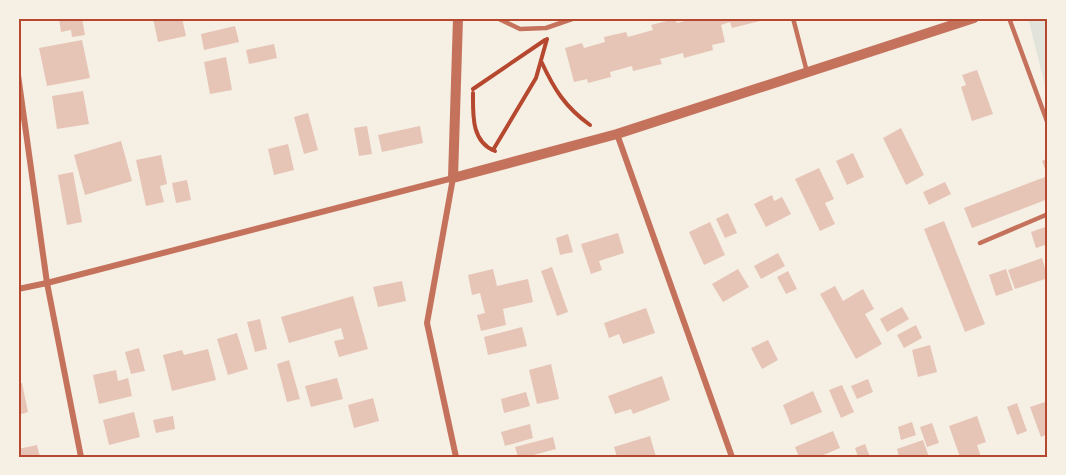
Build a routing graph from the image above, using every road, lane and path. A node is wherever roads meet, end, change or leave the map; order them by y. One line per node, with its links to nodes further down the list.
1 (458, 18): 19 (street)
2 (497, 18): 7 (lane)
3 (575, 18): 7 (lane)
4 (793, 18): 10 (lane)
5 (974, 18): 10 (street)
6 (1009, 18): 14 (lane)
7 (546, 28): 8 (path)
8 (547, 39): 9 (path); 13 (path)
9 (541, 60): 15 (path); 17 (path)
10 (807, 72): 16 (street)
11 (18, 75): 22 (street)
12 (473, 77): 13 (path)
13 (473, 89): 17 (path)
14 (1048, 124)
15 (582, 131)
16 (617, 134): 19 (street); 26 (street)
17 (492, 151): 18 (path)
18 (500, 152)
19 (453, 178): 22 (street); 25 (street)
20 (1048, 214): 21 (lane)
21 (980, 243)
22 (47, 283): 23 (street); 24 (street)
23 (18, 289)
24 (81, 457)
25 (456, 457)
26 (732, 457)

